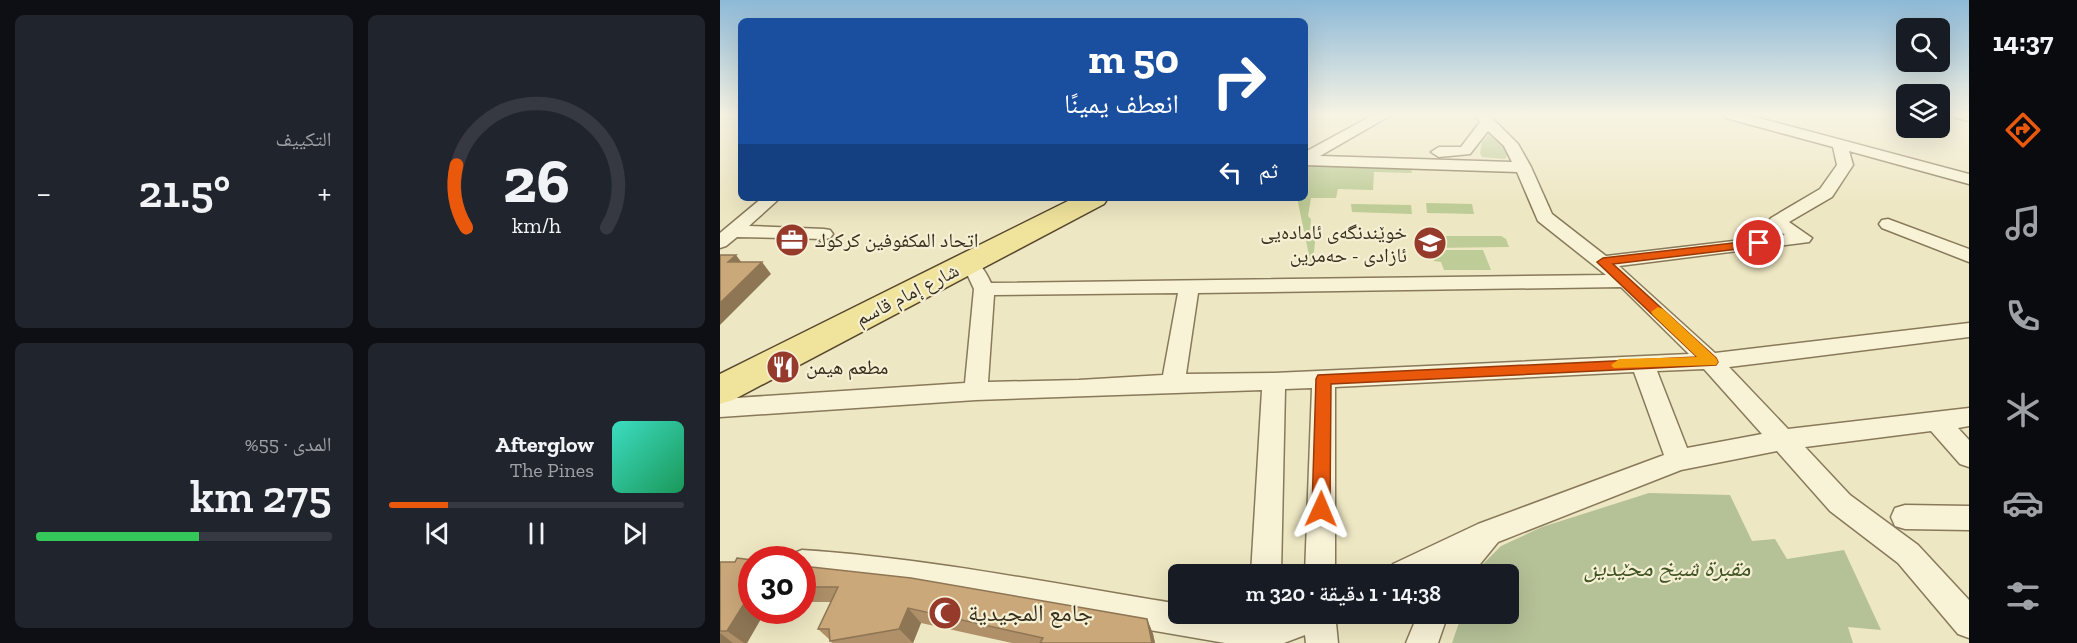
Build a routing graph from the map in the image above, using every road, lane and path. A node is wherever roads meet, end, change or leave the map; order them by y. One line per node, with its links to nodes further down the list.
1 (1328, 145): 5 (street)
2 (1469, 145): 5 (street)
3 (1511, 145): 8 (street)
4 (1840, 145): 9 (street); 17 (street)
5 (1320, 149): 6 (street)
6 (1308, 157)
7 (1308, 159): 8 (street)
8 (1523, 167): 17 (street)
9 (1969, 179)
10 (768, 201): 15 (street)
11 (1064, 201): 25 (main road, شارع إمام قاسم)
12 (1089, 201): 18 (main road, شارع إمام قاسم)
13 (1888, 224): 16 (street)
14 (824, 234): 15 (street)
15 (726, 237)
16 (1969, 256)
17 (1603, 262): 19 (street)
18 (967, 263): 21 (street); 29 (main road, شارع إمام قاسم)
19 (1626, 281): 20 (street); 23 (street)
20 (1189, 285): 21 (street); 28 (street)
21 (984, 289): 30 (street)
22 (1969, 330): 23 (street)
23 (1710, 362): 24 (street); 34 (street)
24 (1642, 363): 26 (street); 36 (street)
25 (720, 372)
26 (1324, 379): 27 (street); 41 (street)
27 (1274, 381): 28 (street); 40 (street)
28 (1173, 383): 30 (street)
29 (720, 390)
30 (976, 391): 31 (street)
31 (720, 408)
32 (1969, 417): 33 (street)
33 (1938, 422): 34 (street); 35 (street)
34 (1783, 440): 36 (street); 45 (street)
35 (1969, 457)
36 (1679, 460): 39 (street)
37 (1905, 517): 38 (street)
38 (1969, 518)
39 (1488, 533): 42 (street); 43 (street)
40 (1266, 564)
41 (1320, 564)
42 (1424, 564)
43 (1462, 564)
44 (816, 565): 48 (street)
45 (1969, 623)
46 (1302, 624): 48 (street)
47 (1429, 624): 49 (street)
48 (1264, 630)
49 (1422, 643)

